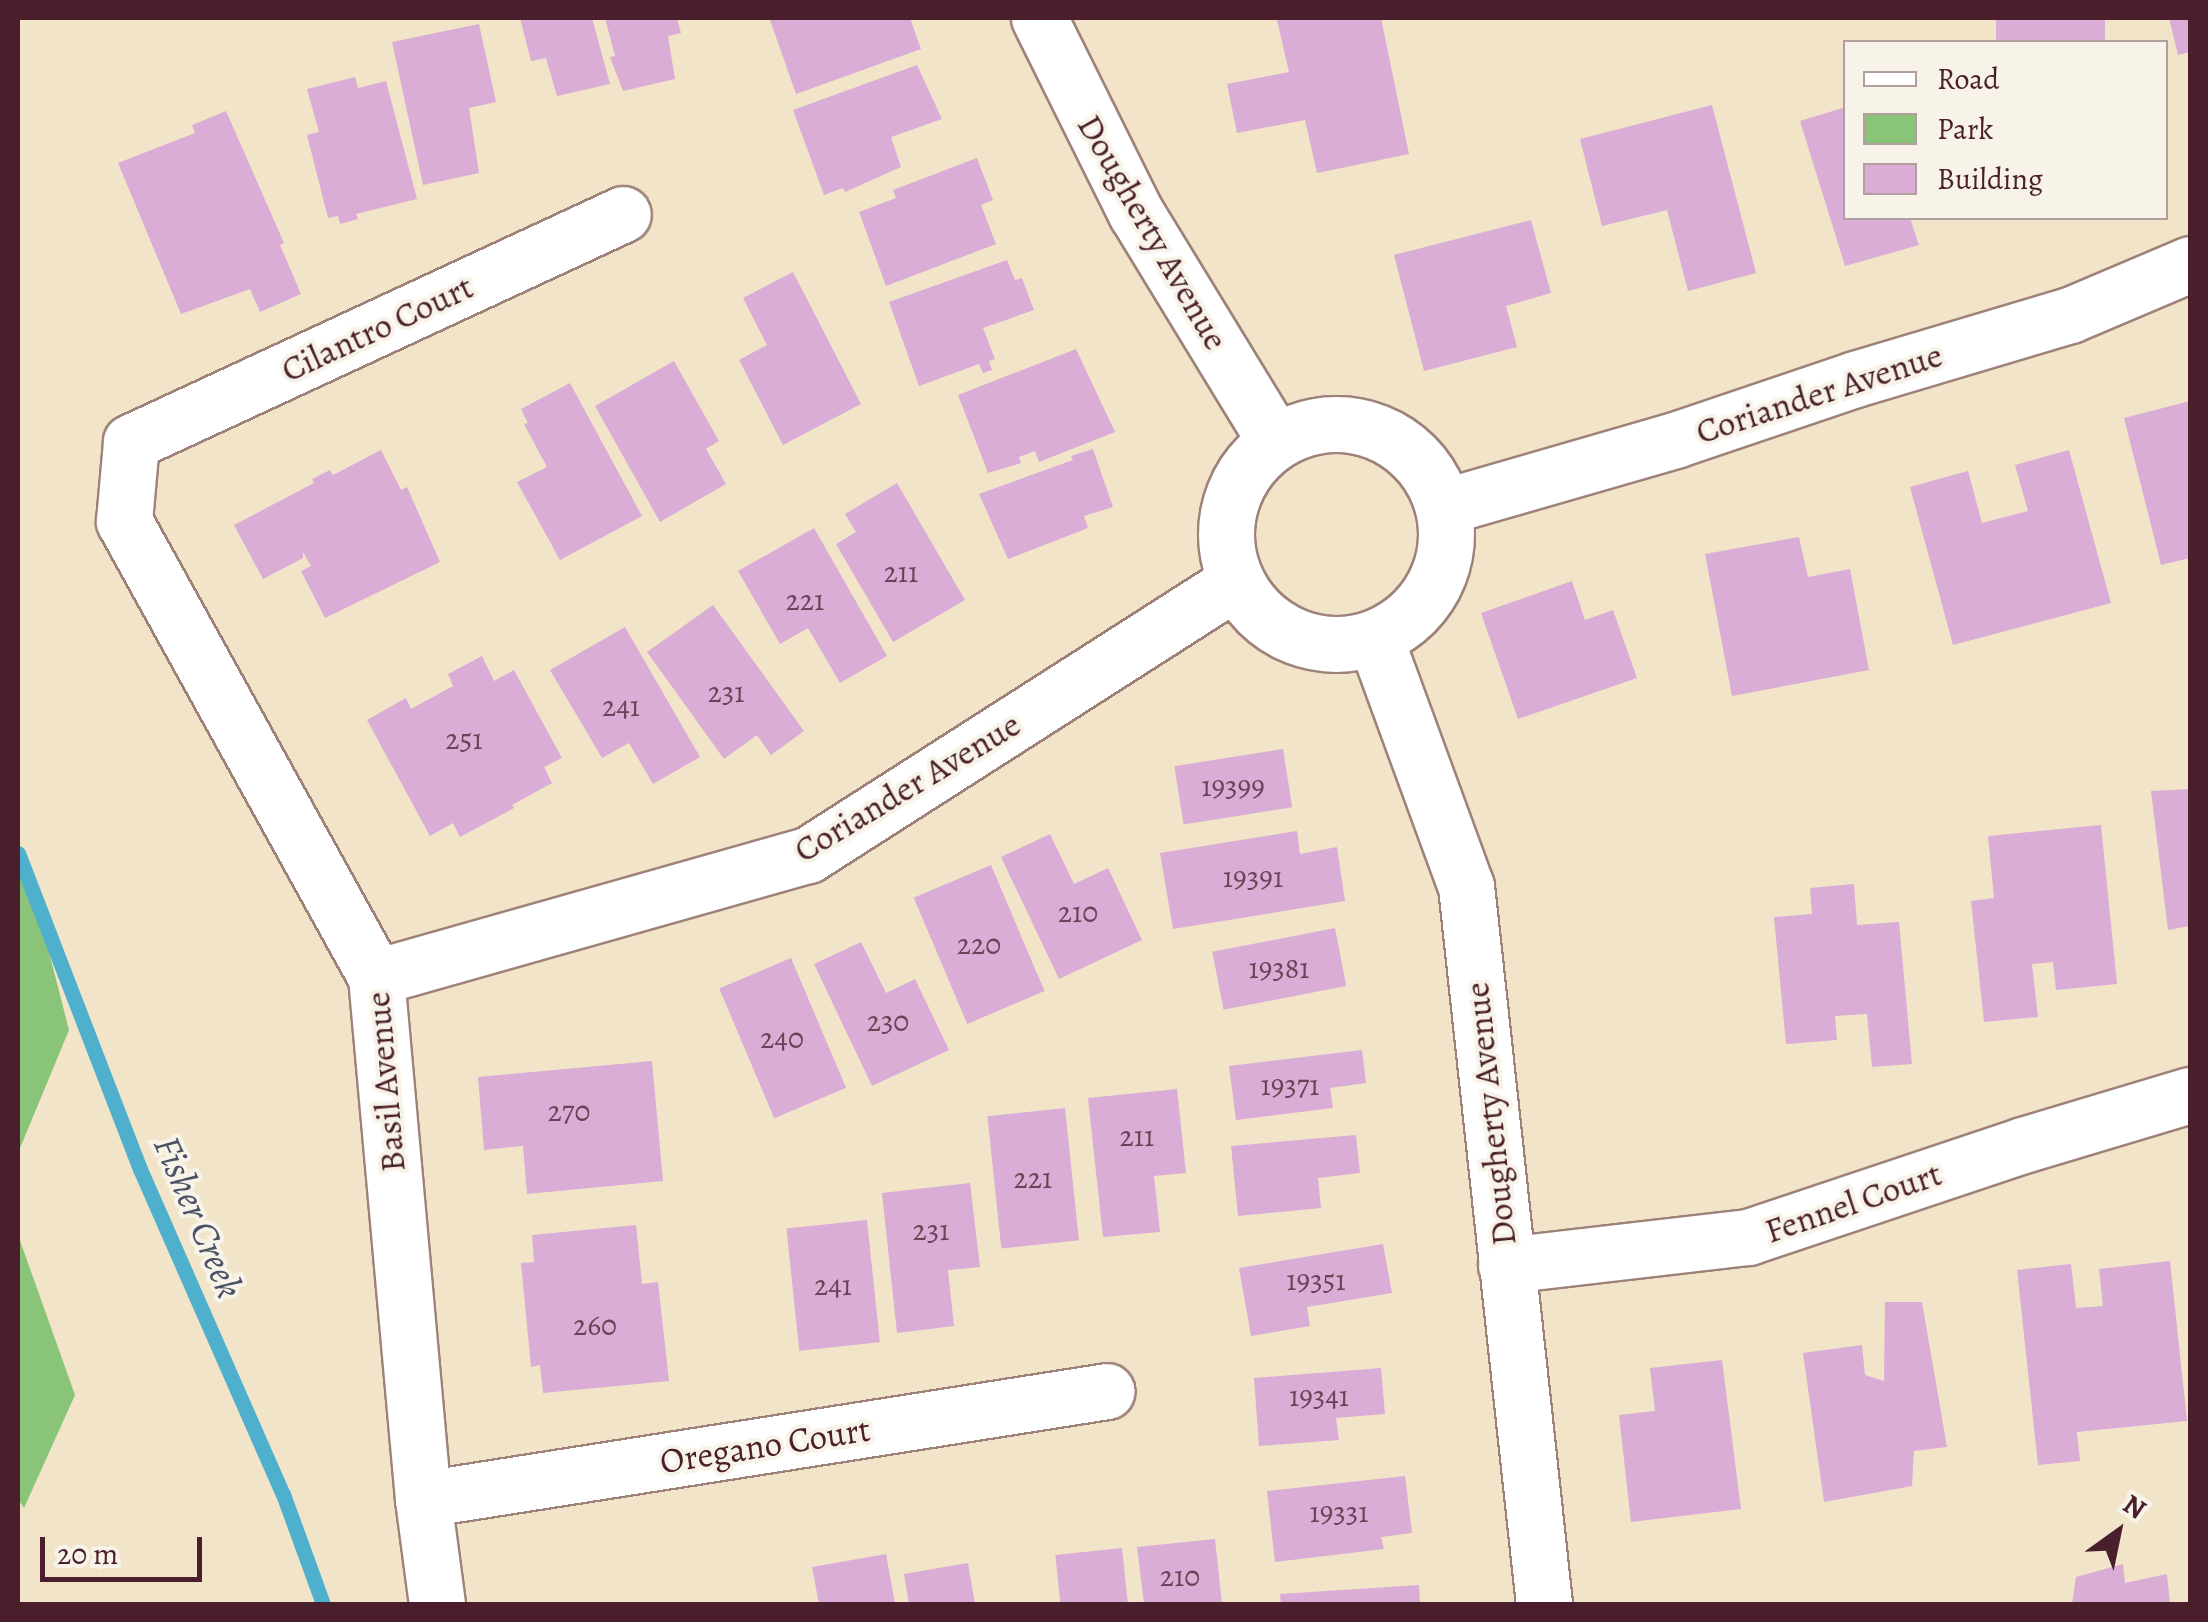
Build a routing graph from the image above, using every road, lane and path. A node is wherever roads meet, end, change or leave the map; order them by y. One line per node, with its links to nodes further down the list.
1 (1039, 18): 4 (street, Dougherty Avenue)
2 (623, 214): 5 (street, Cilantro Court)
3 (2190, 264): 6 (street, Coriander Avenue)
4 (1275, 441): 6 (street); 7 (street)
5 (132, 442): 9 (street, Basil Avenue)
6 (1443, 507): 8 (street)
7 (1235, 582): 8 (street); 9 (street, Coriander Avenue)
8 (1375, 638): 11 (street, Dougherty Avenue)
9 (376, 977): 13 (street, Basil Avenue)
10 (2190, 1095): 11 (street, Fennel Court)
11 (1506, 1265): 15 (street, Dougherty Avenue)
12 (1108, 1391): 13 (street, Oregano Court)
13 (423, 1499): 14 (street, Basil Avenue)
14 (437, 1604)
15 (1544, 1604)

